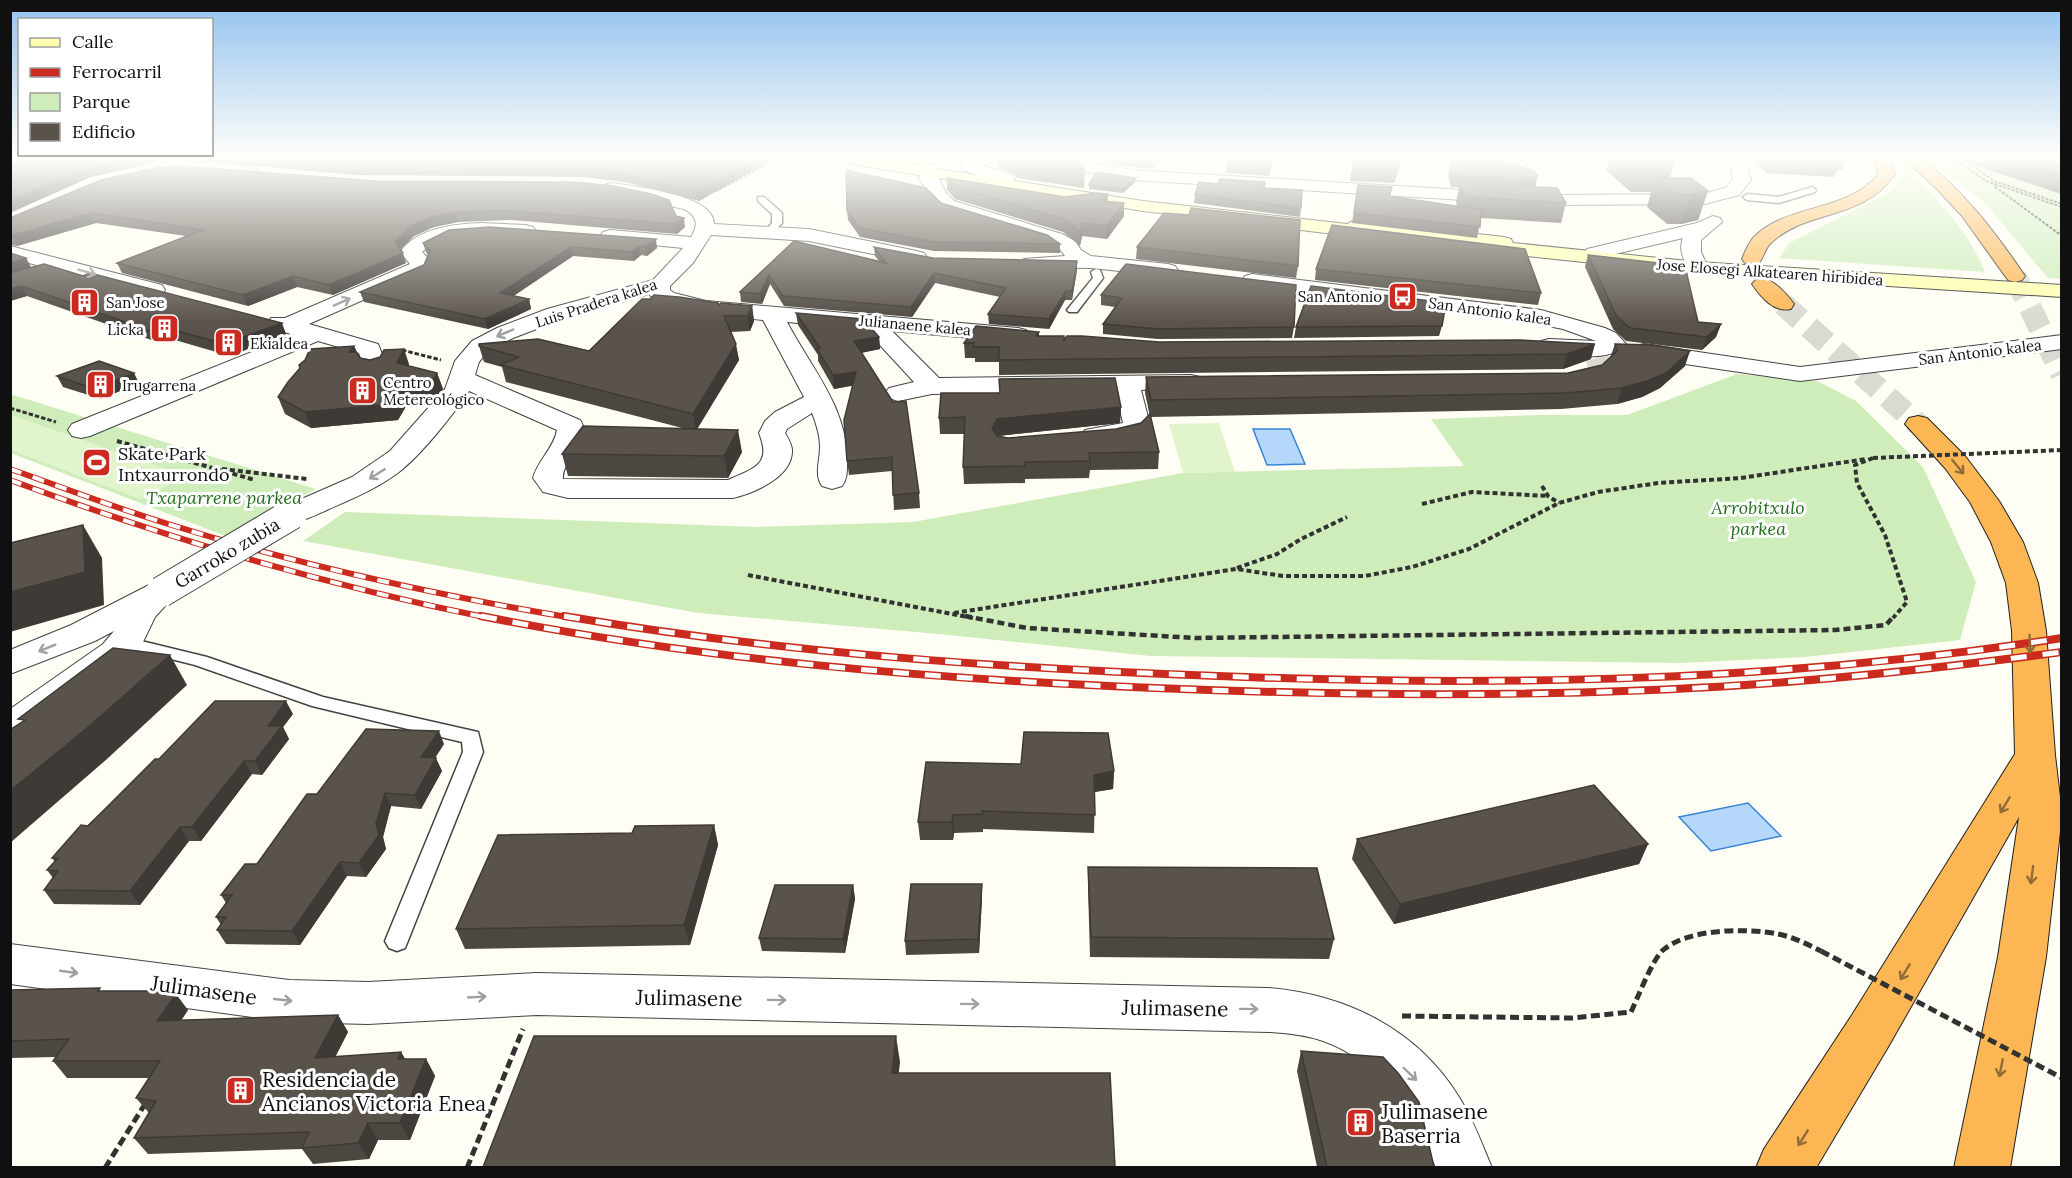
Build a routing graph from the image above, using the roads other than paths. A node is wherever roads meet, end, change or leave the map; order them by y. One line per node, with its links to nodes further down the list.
1 (701, 213): 13 (street)
2 (777, 213): 10 (lane)
3 (974, 213): 14 (street)
4 (1217, 213): 21 (main road, Jose Elosegi Alkatearen hiribidea)
5 (1239, 213): 16 (main road, Jose Elosegi Alkatearen hiribidea)
6 (1722, 213): 9 (street)
7 (1818, 213): 17 (highway)
8 (1968, 213): 24 (highway)
9 (1699, 228): 16 (street); 21 (street)
10 (770, 231): 13 (street); 18 (street)
11 (549, 232): 36 (street, one-way to 11)
12 (594, 235): 13 (street)
13 (701, 236): 26 (street, Luis Pradera kalea)
14 (1069, 250): 20 (street); 22 (street)
15 (10, 252): 30 (street, one-way to 30)
16 (1594, 253): 21 (main road, Jose Elosegi Alkatearen hiribidea)
17 (1752, 259)
18 (934, 260)
19 (1009, 262): 20 (street)
20 (1042, 262): 22 (street)
21 (1696, 265): 28 (main road, Jose Elosegi Alkatearen hiribidea); 29 (main road, Jose Elosegi Alkatearen hiribidea)
22 (1094, 267): 23 (street); 32 (lane)
23 (1189, 273)
24 (2015, 276)
25 (1230, 278): 41 (street, San Antonio kalea)
26 (660, 284): 33 (street, Julianaene kalea); 43 (street, Luis Pradera kalea, one-way to 43)
27 (1763, 284): 31 (highway)
28 (2061, 286)
29 (2061, 291)
30 (177, 296)
31 (1783, 304)
32 (1073, 310)
33 (771, 313): 35 (street, Julianaene kalea); 48 (street)
34 (255, 316): 36 (street)
35 (870, 321): 38 (street, Julianaene kalea); 46 (street)
36 (288, 325): 37 (street)
37 (316, 334): 42 (street); 50 (street)
38 (1035, 337)
39 (2061, 342): 41 (street, San Antonio kalea)
40 (1531, 345): 41 (street)
41 (1602, 355)
42 (375, 366)
43 (464, 372): 48 (street); 53 (street, Luis Pradera kalea, one-way to 53)
44 (1209, 382): 45 (street)
45 (1127, 383): 46 (street); 51 (street)
46 (932, 386): 47 (street)
47 (898, 393)
48 (818, 400): 52 (street)
49 (1918, 424): 59 (highway, one-way to 59)
50 (81, 430)
51 (1067, 439)
52 (832, 480)
53 (292, 514): 54 (street, Garroko zubia, bridge)
54 (161, 592): 55 (street); 56 (street)
55 (83, 633): 56 (street); 57 (street, one-way to 57)
56 (126, 639): 58 (street); 60 (lane)
57 (10, 663)
58 (10, 728)
59 (2035, 755): 63 (highway, one-way to 63); 64 (highway, one-way to 64)
60 (397, 941)
61 (10, 964): 62 (street, Julimasene, one-way to 62)
62 (1464, 1167)
63 (1784, 1167)
64 (1982, 1167)

